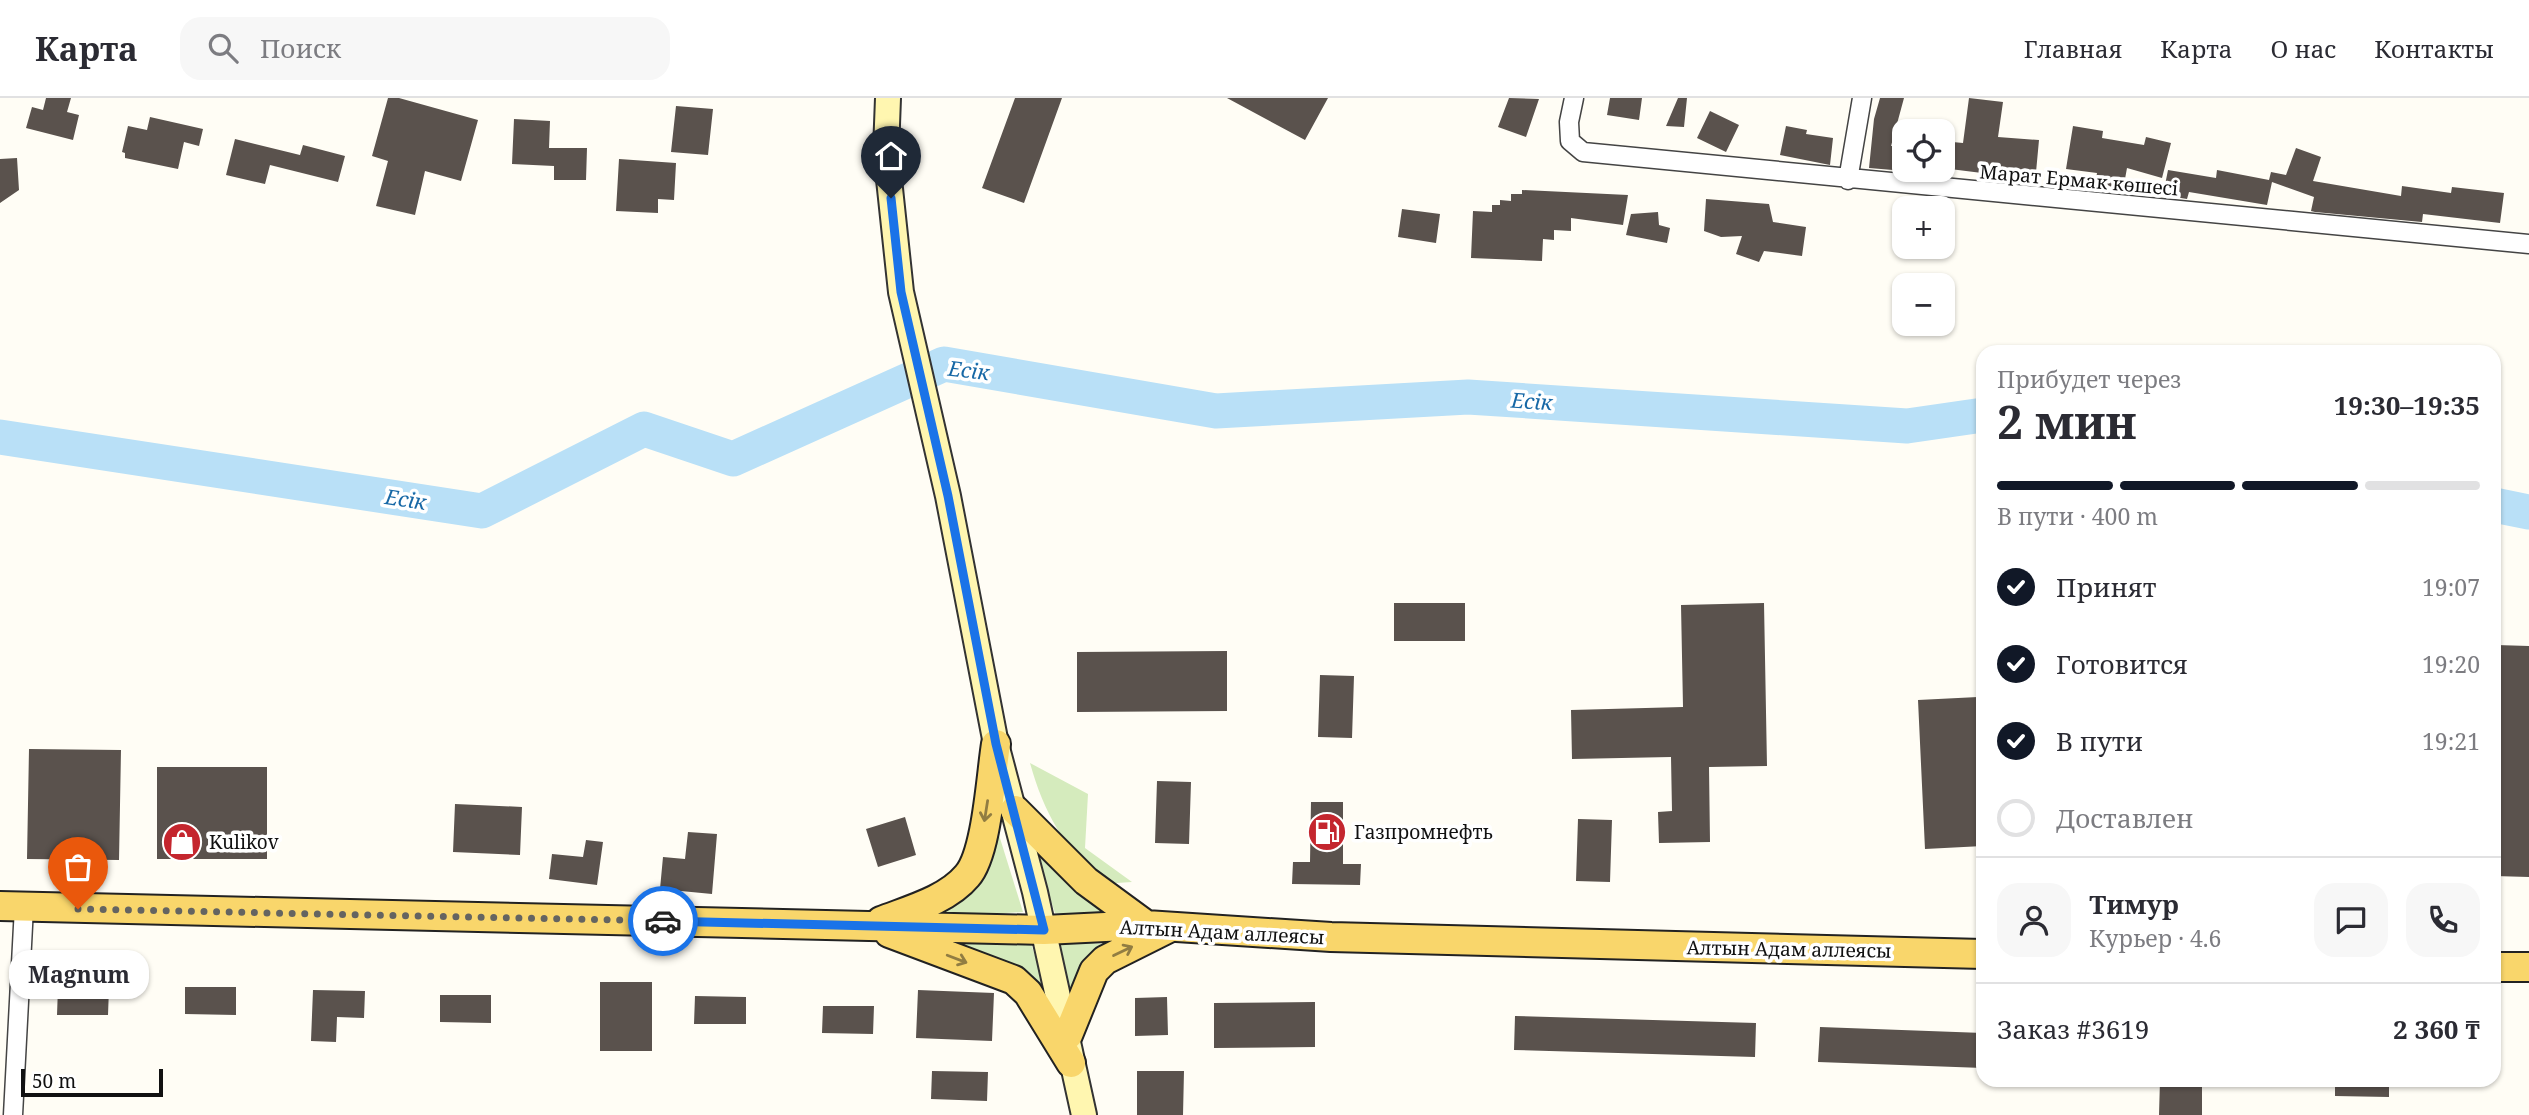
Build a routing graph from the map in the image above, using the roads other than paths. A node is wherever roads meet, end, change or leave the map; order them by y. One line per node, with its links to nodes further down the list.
1 (888, 98): 6 (main road)
2 (1574, 98): 4 (street, Марат Ермак көшесі)
3 (1862, 98): 4 (street)
4 (1848, 180): 5 (street, Марат Ермак көшесі)
5 (2529, 243)
6 (996, 744): 7 (main road); 10 (main road, one-way to 10)
7 (1015, 810): 9 (main road); 12 (main road)
8 (12, 907): 10 (main road, Алтын Адам аллеясы); 18 (street)
9 (1146, 925): 11 (main road, Алтын Адам аллеясы); 12 (main road, Алтын Адам аллеясы)
10 (870, 926): 12 (main road, Алтын Адам аллеясы); 17 (main road, one-way to 17)
11 (1175, 926): 13 (main road, Алтын Адам аллеясы); 16 (main road, one-way to 11)
12 (1044, 930): 16 (main road)
13 (1976, 954)
14 (2501, 967): 15 (main road)
15 (2529, 967)
16 (1068, 1035): 17 (main road)
17 (1071, 1063): 19 (main road)
18 (13, 1115)
19 (1084, 1115)

